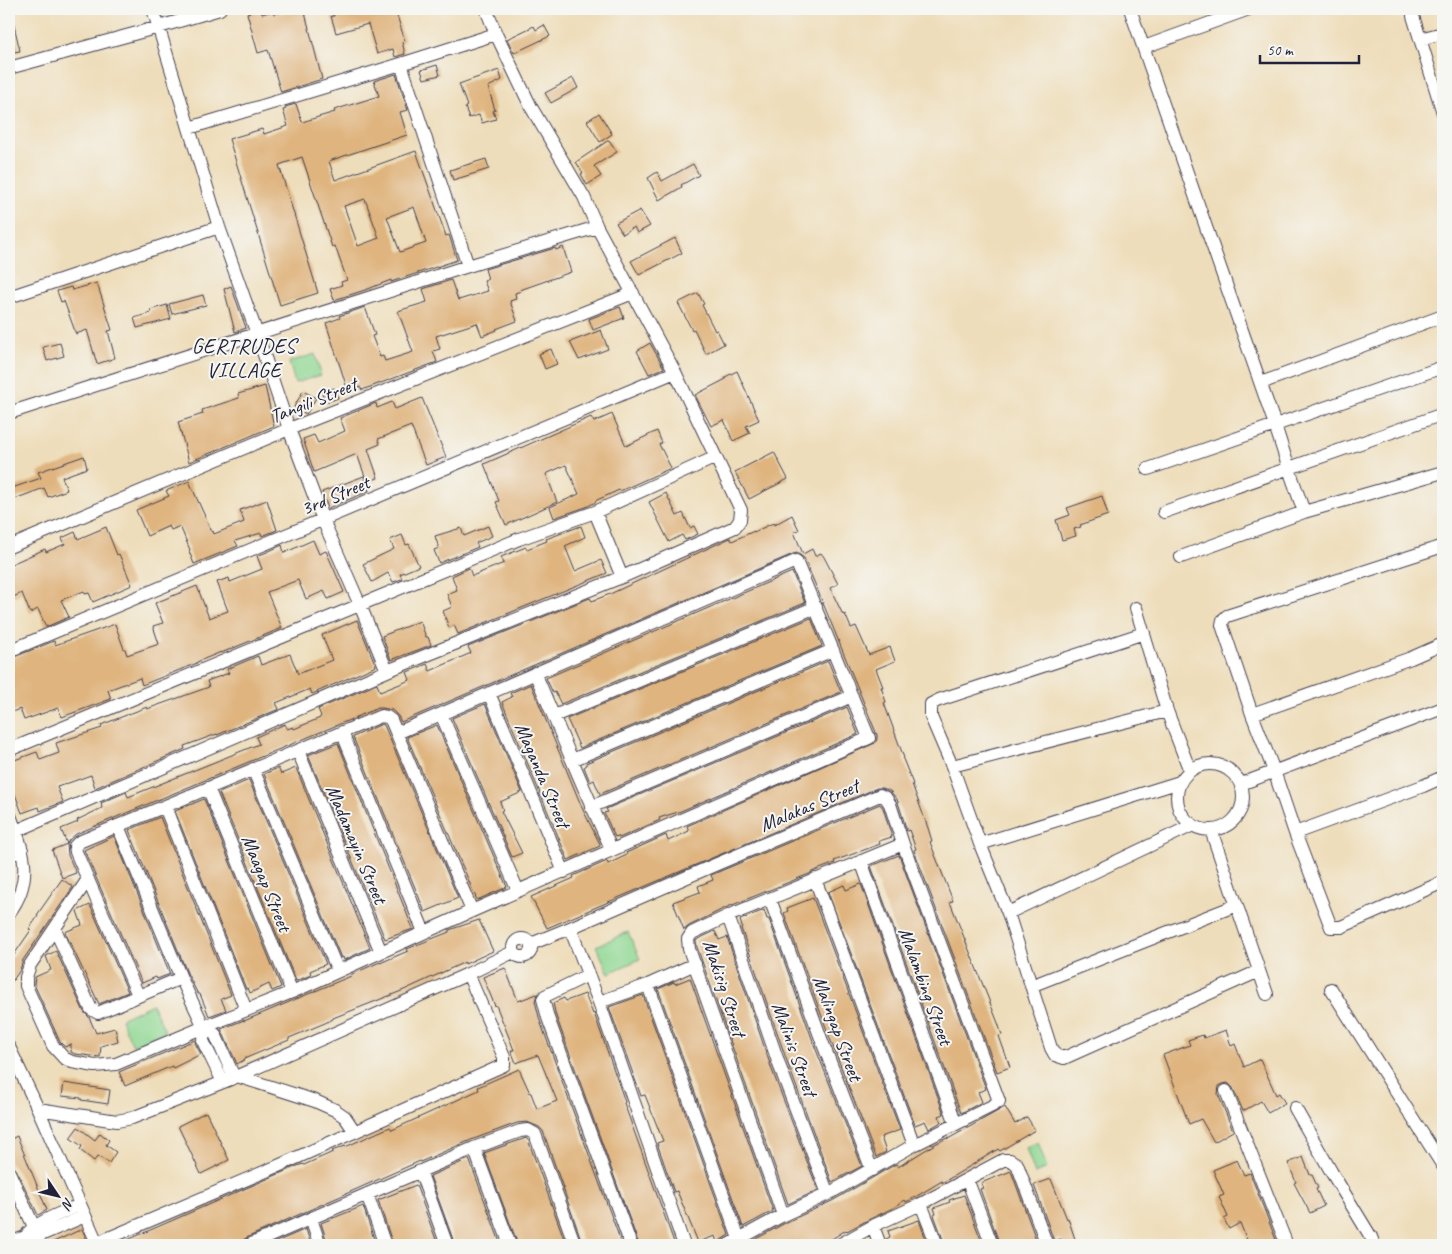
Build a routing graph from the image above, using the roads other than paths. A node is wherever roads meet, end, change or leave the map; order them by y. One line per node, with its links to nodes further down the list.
1 (153, 9): 7 (street)
2 (220, 9): 7 (street)
3 (486, 9): 9 (street)
4 (1130, 9): 11 (street)
5 (1249, 9): 11 (street)
6 (1413, 16): 10 (street)
7 (159, 27): 13 (street); 15 (street)
8 (1443, 33): 10 (street)
9 (496, 34): 12 (street); 17 (street)
10 (1420, 39): 14 (street)
11 (1144, 47): 25 (street)
12 (401, 64): 15 (street); 18 (street)
13 (9, 68)
14 (1443, 113)
15 (189, 128): 16 (street)
16 (219, 227): 20 (street); 22 (street)
17 (597, 227): 18 (street); 19 (street)
18 (468, 266): 22 (street)
19 (633, 293): 24 (street); 29 (street, Tangili Street)
20 (9, 297)
21 (1443, 316): 25 (street)
22 (257, 334): 26 (street); 29 (street)
23 (1443, 367): 28 (street)
24 (675, 372): 30 (street); 37 (street, 3rd Street)
25 (1261, 383): 28 (street)
26 (9, 413)
27 (1443, 414): 32 (street)
28 (1275, 425): 31 (street); 32 (street)
29 (289, 429): 37 (street); 39 (street, Tangili Street)
30 (716, 456): 34 (street); 41 (street)
31 (1148, 469)
32 (1289, 469): 35 (street); 36 (street)
33 (1443, 472): 36 (street)
34 (595, 512): 41 (street); 42 (street)
35 (1164, 512)
36 (1304, 512): 40 (street)
37 (323, 520): 42 (street); 48 (street, 3rd Street)
38 (1443, 546): 56 (street)
39 (9, 547)
40 (1180, 557)
41 (622, 577): 49 (street)
42 (360, 605): 49 (street); 60 (street)
43 (816, 607): 47 (street); 50 (street); 57 (street)
44 (1136, 608): 45 (street)
45 (1144, 633): 54 (street); 63 (street)
46 (1443, 644): 56 (street)
47 (833, 650): 52 (street); 62 (street)
48 (9, 651)
49 (387, 671): 77 (street)
50 (535, 673): 51 (street); 57 (street)
51 (489, 693): 55 (street); 85 (street, Maganda Street)
52 (852, 696): 72 (street); 82 (street)
53 (1443, 708): 66 (street)
54 (1167, 711): 63 (street); 65 (street)
55 (441, 714): 59 (street); 89 (street)
56 (1252, 714): 66 (street)
57 (554, 716): 62 (street)
58 (342, 732): 59 (street); 61 (street); 98 (street)
59 (397, 733): 92 (street)
60 (9, 750)
61 (298, 751): 64 (street); 99 (street, Madamayin Street)
62 (572, 760): 72 (street)
63 (952, 766): 80 (street)
64 (253, 770): 70 (street); 101 (street)
65 (1190, 770): 68 (street); 69 (street)
66 (1274, 771): 69 (street); 78 (street)
67 (1443, 777): 78 (street)
68 (1180, 782): 74 (street); 80 (street)
69 (1241, 784): 76 (street)
70 (208, 788): 71 (street); 109 (street, Maagap Street)
71 (165, 806): 75 (street); 113 (street)
72 (591, 807): 82 (street)
73 (9, 813): 77 (street)
74 (1193, 825): 76 (street); 94 (street)
75 (118, 826): 86 (street); 105 (street)
76 (1212, 830): 91 (street)
77 (16, 831): 81 (street)
78 (1295, 833): 88 (street)
79 (903, 844): 84 (street, Makisig Street); 97 (street, Malakas Street); 120 (street, Malakas Street)
80 (980, 844): 94 (street)
81 (22, 850): 83 (street); 93 (street)
82 (612, 850): 85 (street)
83 (9, 855)
84 (861, 860): 87 (street, Makisig Street); 120 (street, Malambing Street)
85 (564, 872): 89 (street)
86 (88, 879): 96 (street); 111 (street)
87 (815, 879): 90 (street, Makisig Street); 122 (street)
88 (1443, 882)
89 (518, 891): 92 (street)
90 (770, 899): 95 (street, Makisig Street); 125 (street, Malingap Street)
91 (1237, 905): 102 (street); 107 (street)
92 (472, 911): 98 (street)
93 (9, 913)
94 (1008, 913): 107 (street)
95 (728, 916): 100 (street, Makisig Street); 130 (street, Malinis Street)
96 (55, 928): 111 (street); 114 (street)
97 (570, 928): 103 (street, Malakas Street); 104 (street)
98 (424, 932): 99 (street)
99 (382, 952): 101 (street)
100 (695, 964): 106 (street); 133 (street, Makisig Street)
101 (338, 971): 109 (street)
102 (1259, 971): 107 (street); 110 (street)
103 (468, 974): 116 (street); 121 (street)
104 (588, 975): 112 (street); 146 (street)
105 (181, 978): 111 (street); 114 (street)
106 (648, 984): 112 (street); 137 (street)
107 (1031, 986)
108 (1331, 989): 124 (street)
109 (292, 992): 113 (street)
110 (1267, 994)
111 (138, 995)
112 (599, 1002): 147 (street)
113 (246, 1010): 114 (street)
114 (204, 1026): 116 (street)
115 (9, 1047): 119 (street)
116 (232, 1079): 119 (street); 121 (street)
117 (1226, 1092): 154 (street)
118 (1295, 1108): 155 (street)
119 (38, 1109): 132 (street)
120 (956, 1124): 122 (street)
121 (355, 1132): 139 (street)
122 (914, 1145): 125 (street)
123 (474, 1148): 126 (street); 144 (street); 145 (street)
124 (1443, 1166)
125 (872, 1170): 130 (street)
126 (420, 1171): 129 (street); 143 (street)
127 (9, 1172): 136 (street)
128 (967, 1179): 131 (street); 152 (street); 153 (street)
129 (367, 1194): 134 (street); 142 (street)
130 (828, 1194): 133 (street)
131 (921, 1204): 135 (street); 151 (street)
132 (82, 1211): 136 (street); 139 (street)
133 (783, 1215): 137 (street)
134 (311, 1218): 140 (street); 141 (street)
135 (873, 1226): 149 (street); 150 (street)
136 (34, 1236): 138 (street)
137 (740, 1239): 148 (street)
138 (9, 1243)
139 (97, 1244)
140 (253, 1244)
141 (320, 1245)
142 (385, 1245)
143 (447, 1245)
144 (510, 1245)
145 (575, 1245)
146 (631, 1245)
147 (684, 1245)
148 (728, 1245)
149 (839, 1245)
150 (880, 1245)
151 (937, 1245)
152 (992, 1245)
153 (1047, 1245)
154 (1287, 1245)
155 (1374, 1245)

